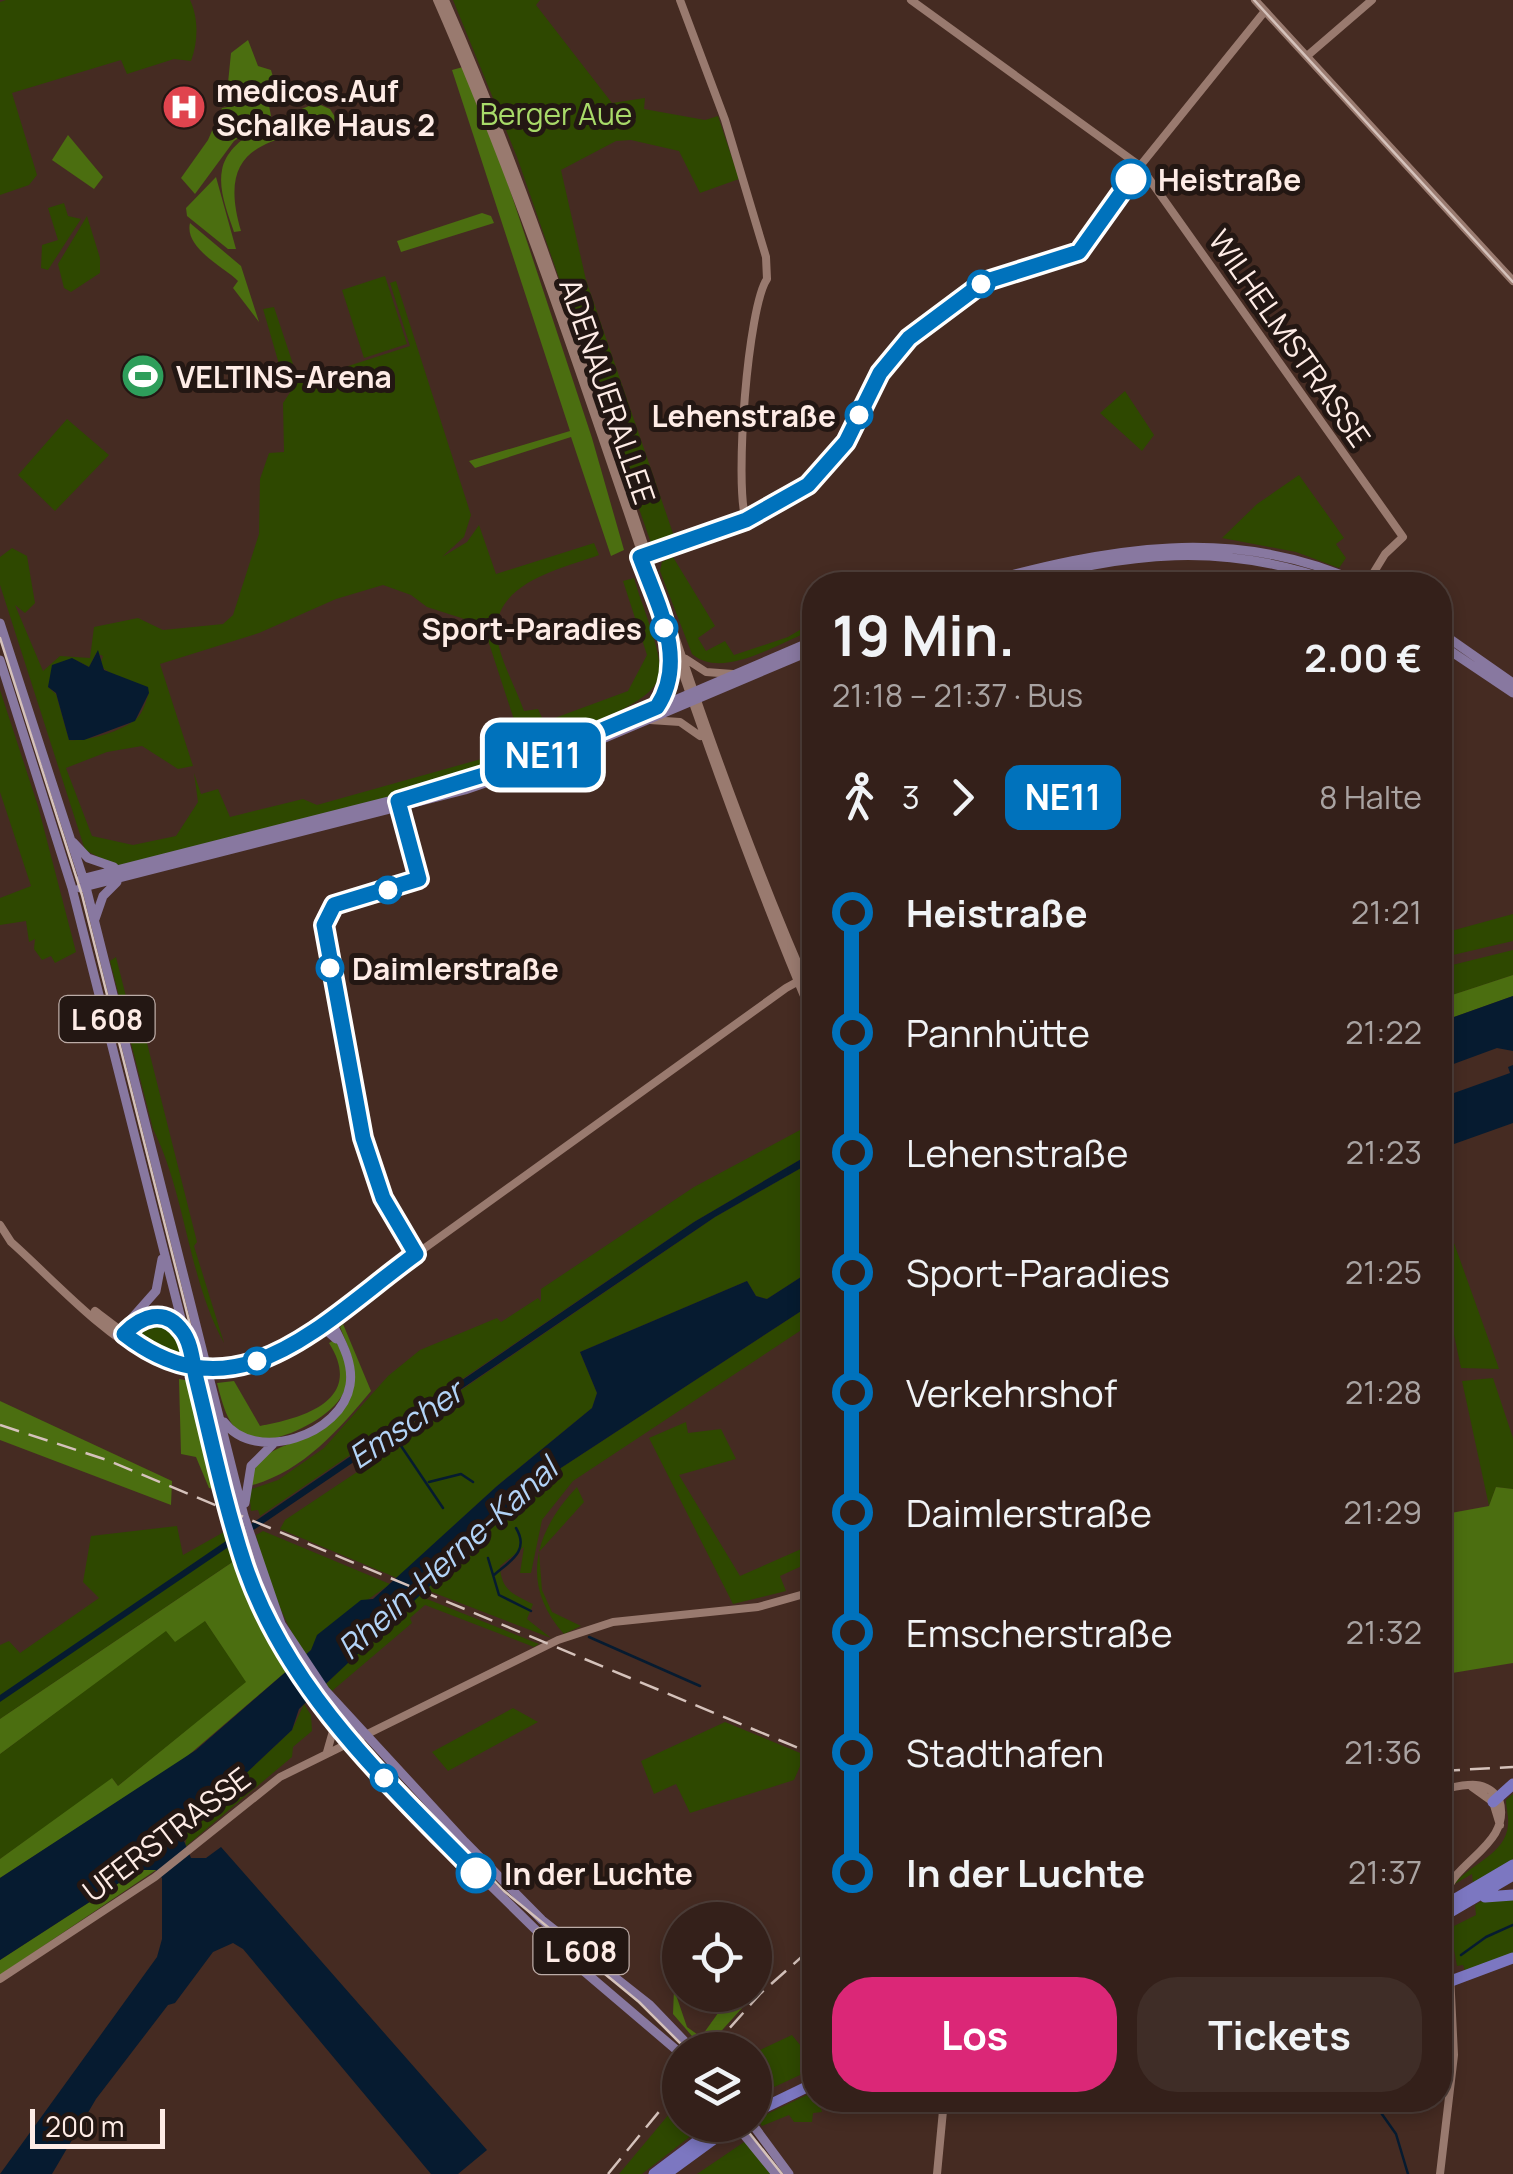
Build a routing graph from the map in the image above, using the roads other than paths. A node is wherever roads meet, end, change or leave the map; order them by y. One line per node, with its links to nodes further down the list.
1 (437, 0): 12 (street, ADENAUERALLEE)
2 (446, 0): 12 (street, ADENAUERALLEE)
3 (680, 0): 11 (street)
4 (911, 0): 9 (street)
5 (1255, 0): 7 (street)
6 (1372, 0): 8 (street)
7 (1265, 10): 8 (street); 9 (street)
8 (1307, 56): 10 (street)
9 (1140, 166): 11 (street); 17 (street, WILHELMSTRASSE)
10 (1513, 280)
11 (746, 520): 12 (street)
12 (646, 559): 23 (street, ADENAUERALLEE)
13 (1026, 572): 16 (main road)
14 (1064, 572): 15 (main road)
15 (1304, 572)
16 (1330, 572)
17 (1373, 572)
18 (0, 623): 32 (main road, L 608)
19 (1452, 640): 26 (main road)
20 (802, 645): 25 (main road)
21 (1452, 652): 27 (main road)
22 (802, 654): 28 (main road)
23 (679, 658): 25 (street); 28 (street, ADENAUERALLEE); 29 (street)
24 (0, 660): 35 (main road, L 608)
25 (732, 674): 28 (main road)
26 (1513, 683)
27 (1513, 694)
28 (692, 697): 29 (main road); 30 (main road); 31 (street, ADENAUERALLEE); 37 (street, ADENAUERALLEE)
29 (657, 707): 33 (main road)
30 (650, 720): 31 (street); 33 (main road)
31 (702, 738): 37 (street, ADENAUERALLEE)
32 (70, 838): 33 (main road); 34 (main road, L 608)
33 (122, 872): 34 (main road); 36 (main road)
34 (84, 883): 35 (main road); 36 (main road, L 608)
35 (72, 888): 40 (main road, L 608)
36 (95, 922): 46 (main road, L 608)
37 (801, 978): 38 (street, ADENAUERALLEE); 41 (street)
38 (802, 981)
39 (0, 1226): 43 (street)
40 (164, 1248): 43 (main road, L 608); 44 (main road, L 608)
41 (329, 1317): 42 (street); 45 (main road)
42 (319, 1324): 43 (street); 45 (main road)
43 (120, 1333): 44 (main road)
44 (185, 1335): 50 (main road, L 608)
45 (342, 1344): 47 (main road)
46 (219, 1415): 47 (main road); 48 (main road, L 608)
47 (275, 1443): 48 (main road)
48 (241, 1486): 51 (main road, L 608)
49 (802, 1595): 51 (street, UFERSTRASSE)
50 (314, 1701): 52 (main road, L 608); 53 (street)
51 (365, 1735): 52 (street, UFERSTRASSE); 68 (main road, L 608)
52 (350, 1740): 53 (street, UFERSTRASSE); 69 (main road, L 608)
53 (327, 1752): 65 (street, UFERSTRASSE)
54 (1452, 1787): 56 (street)
55 (1513, 1788): 56 (highway)
56 (1496, 1799): 59 (street)
57 (1513, 1865): 61 (highway)
58 (1513, 1876): 61 (highway)
59 (1452, 1881)
60 (1513, 1895): 61 (highway)
61 (1471, 1898): 62 (highway); 63 (highway)
62 (1452, 1904)
63 (1452, 1910)
64 (1513, 1961): 66 (highway)
65 (0, 1979)
66 (1452, 1981)
67 (1452, 2006): 70 (street)
68 (676, 2032)
69 (662, 2037)
70 (1452, 2072)
71 (802, 2081): 73 (highway)
72 (802, 2089): 74 (highway)
73 (772, 2096)
74 (772, 2104)
75 (943, 2112): 85 (street)
76 (1447, 2112): 86 (street)
77 (704, 2142): 81 (highway)
78 (708, 2142): 82 (highway)
79 (745, 2142): 83 (main road)
80 (766, 2142): 84 (main road)
81 (654, 2174)
82 (666, 2174)
83 (776, 2174)
84 (788, 2174)
85 (938, 2174)
86 (1440, 2174)

